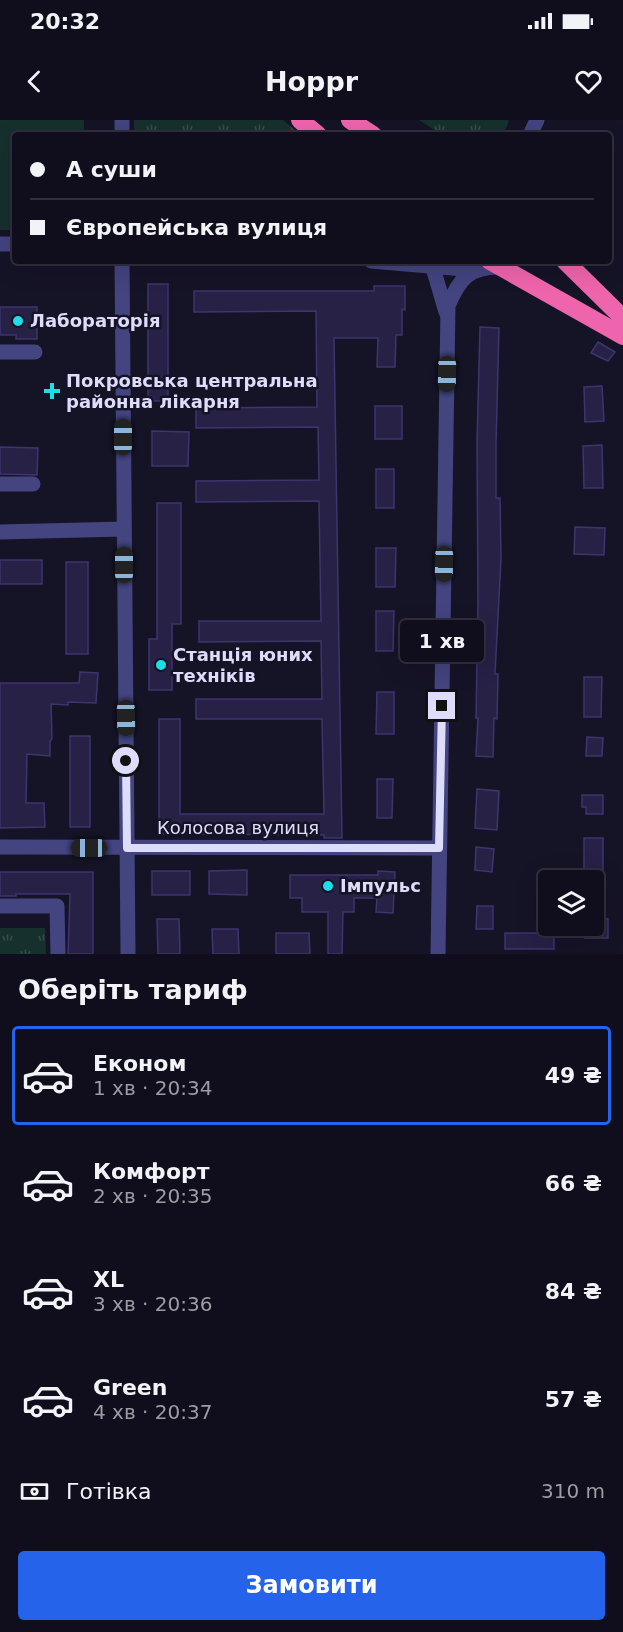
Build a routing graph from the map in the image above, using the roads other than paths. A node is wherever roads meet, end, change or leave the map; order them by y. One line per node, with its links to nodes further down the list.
1 (300, 120): 3 (highway)
2 (350, 120): 4 (highway)
3 (314, 132)
4 (368, 132)
5 (122, 264): 17 (street)
6 (432, 264): 11 (street)
7 (462, 264): 9 (street)
8 (568, 264): 10 (highway)
9 (493, 265): 11 (street); 12 (highway)
10 (623, 318)
11 (448, 327): 21 (street)
12 (623, 336)
13 (0, 352): 14 (street)
14 (35, 352)
15 (0, 484): 16 (street)
16 (33, 484)
17 (124, 529): 18 (street); 20 (street)
18 (0, 532)
19 (0, 847): 20 (street, Колосова вулиця)
20 (127, 848): 21 (street, Колосова вулиця); 24 (street)
21 (439, 848): 25 (street)
22 (0, 906): 23 (street)
23 (58, 954)
24 (128, 954)
25 (438, 954)

